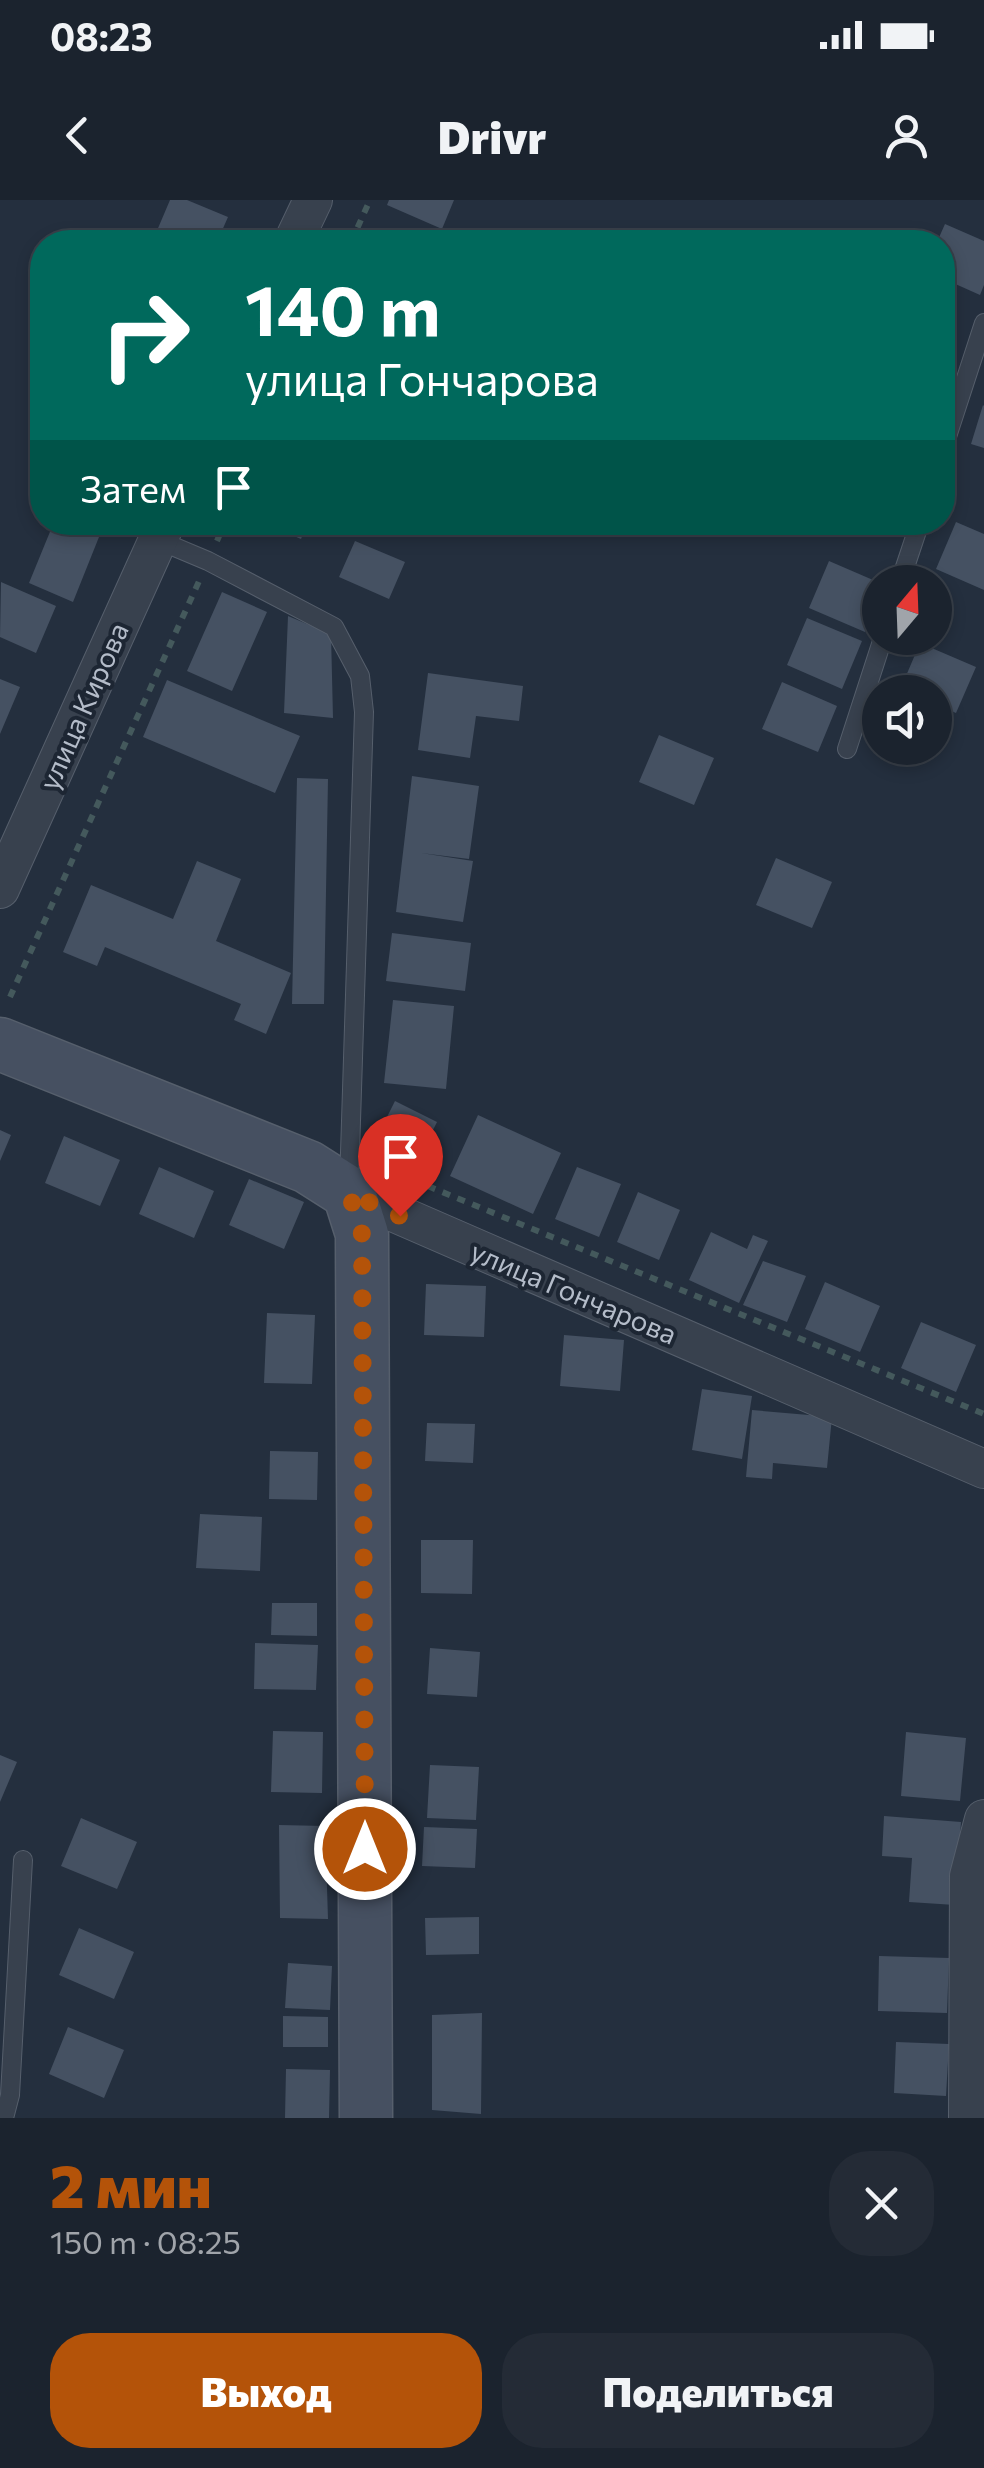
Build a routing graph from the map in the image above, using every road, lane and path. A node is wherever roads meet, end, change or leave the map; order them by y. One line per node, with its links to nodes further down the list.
1 (312, 200): 3 (street)
2 (370, 200): 4 (path)
3 (298, 230)
4 (356, 230)
5 (984, 324): 6 (lane)
6 (955, 412)
7 (160, 535): 15 (street, улица Кирова)
8 (168, 535): 11 (lane)
9 (219, 535): 11 (path)
10 (916, 535): 12 (lane)
11 (208, 562): 16 (path); 18 (lane)
12 (906, 565)
13 (877, 655): 14 (lane)
14 (847, 749)
15 (0, 888)
16 (5, 1021): 18 (main road, улица Гончарова)
17 (397, 1174): 19 (path)
18 (349, 1193): 20 (street, улица Гончарова); 24 (main road)
19 (984, 1414)
20 (984, 1469)
21 (984, 1819): 25 (street)
22 (24, 1860): 23 (lane)
23 (4, 2118)
24 (366, 2118)
25 (968, 2118)

